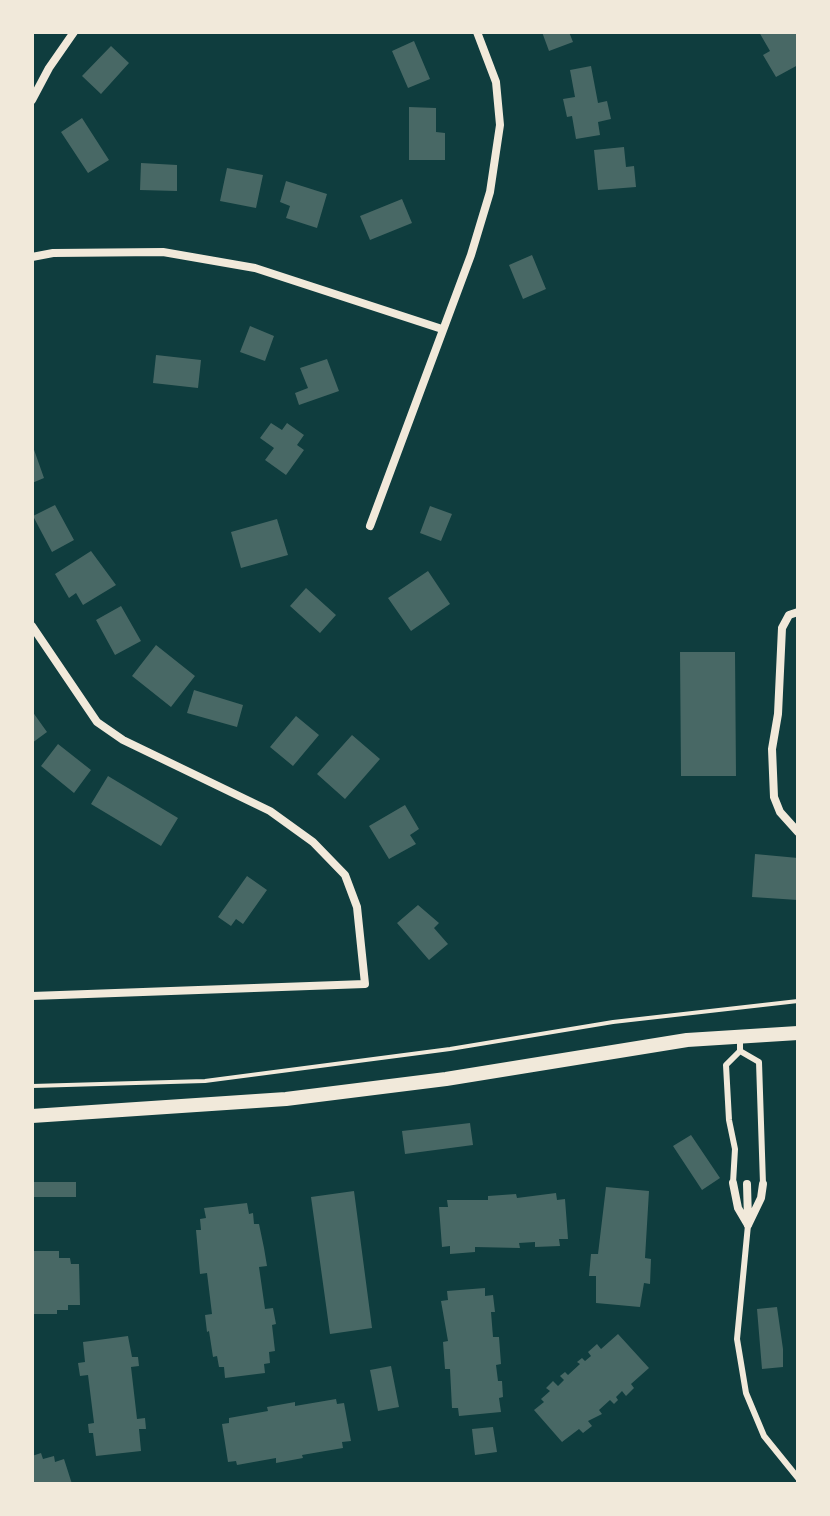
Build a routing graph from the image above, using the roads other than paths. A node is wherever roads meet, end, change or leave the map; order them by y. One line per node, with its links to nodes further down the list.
1 (74, 32): 3 (street)
2 (477, 32): 5 (street)
3 (32, 100)
4 (32, 257): 5 (street)
5 (442, 329): 6 (street)
6 (370, 526)
7 (798, 612): 9 (street)
8 (32, 626): 10 (street)
9 (798, 832)
10 (32, 996)
11 (798, 1033): 12 (street)
12 (740, 1044): 13 (street); 14 (lane); 16 (lane)
13 (32, 1116)
14 (733, 1183): 17 (street)
15 (747, 1184): 17 (street)
16 (763, 1184): 17 (street)
17 (748, 1225): 18 (lane)
18 (798, 1478)

